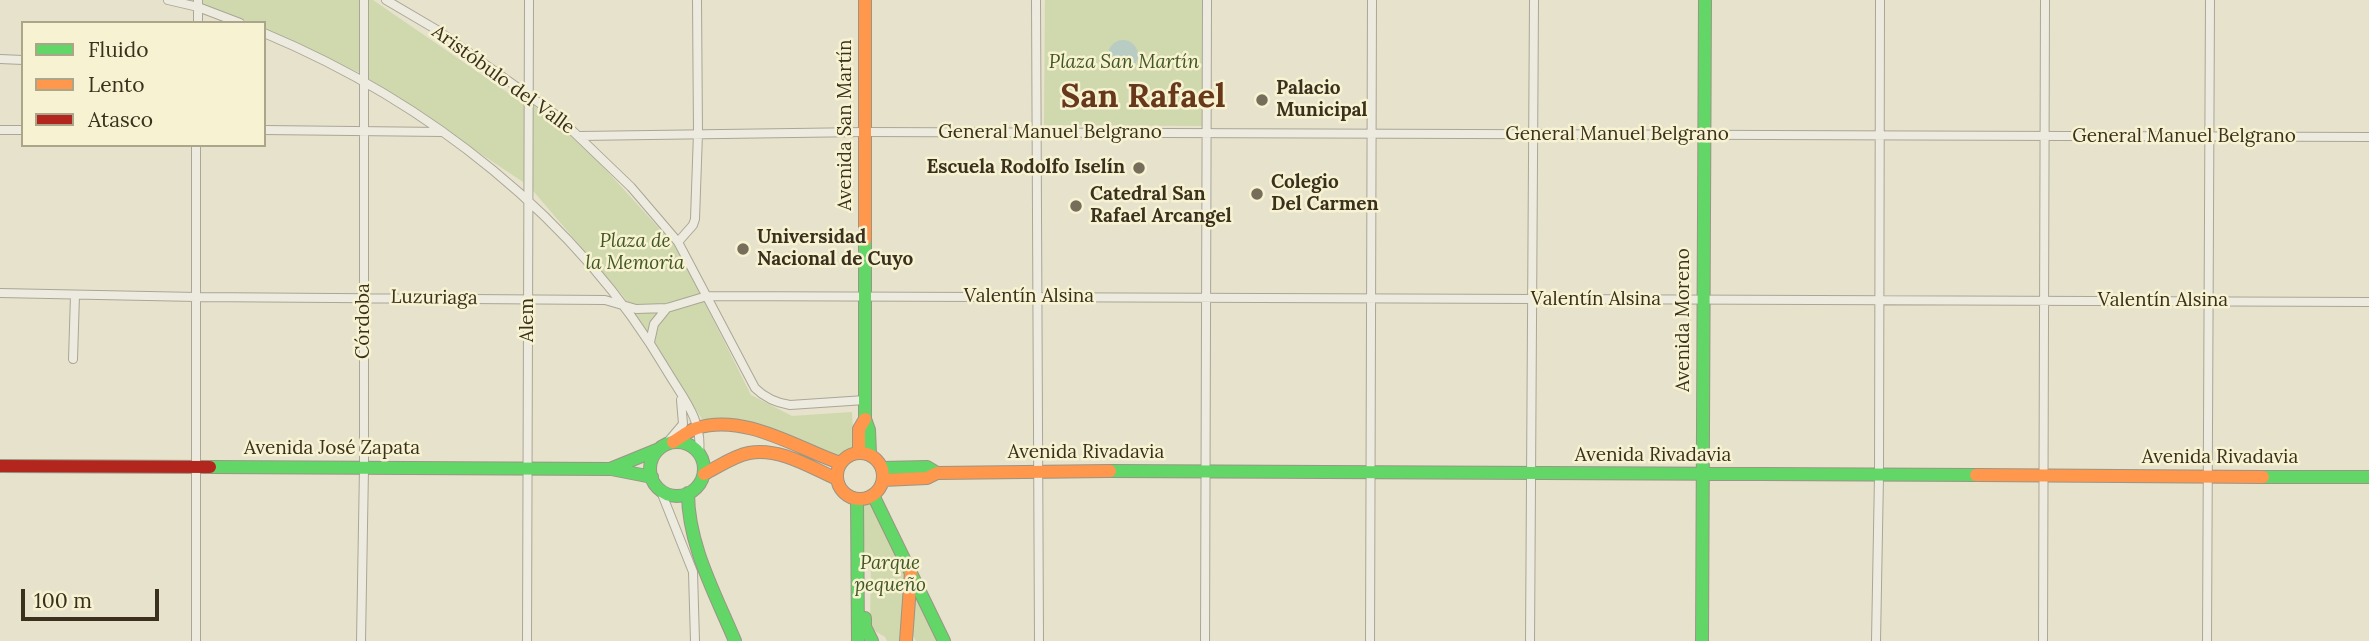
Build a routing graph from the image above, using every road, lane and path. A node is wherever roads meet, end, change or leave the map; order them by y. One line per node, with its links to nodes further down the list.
1 (168, 0): 15 (street)
2 (364, 0): 21 (street, Córdoba)
3 (386, 0): 22 (street, Aristóbulo del Valle)
4 (530, 0): 22 (street, Alem)
5 (696, 0): 30 (street)
6 (866, 0): 28 (main road, Avenida San Martín)
7 (1036, 0): 29 (street)
8 (1208, 0): 31 (street)
9 (1372, 0): 32 (street)
10 (1534, 0): 33 (street)
11 (1705, 0): 34 (main road, Avenida Moreno)
12 (1880, 0): 36 (street)
13 (2045, 0): 37 (street)
14 (2210, 0): 39 (street)
15 (198, 3): 16 (street); 17 (street)
16 (198, 21)
17 (236, 21)
18 (266, 34): 21 (street)
19 (0, 60): 20 (street)
20 (21, 60)
21 (364, 80): 26 (street, Córdoba); 27 (street)
22 (529, 95): 35 (street, Aristóbulo del Valle); 41 (street, Alem)
23 (0, 130): 24 (street)
24 (21, 130)
25 (266, 130): 26 (street)
26 (364, 130): 27 (street); 50 (street, Córdoba)
27 (443, 132): 41 (street)
28 (865, 132): 29 (street, General Manuel Belgrano); 30 (street, General Manuel Belgrano); 46 (main road, Avenida San Martín)
29 (1037, 132): 31 (street, General Manuel Belgrano); 47 (street)
30 (698, 133): 35 (street, General Manuel Belgrano); 42 (street)
31 (1207, 133): 32 (street, General Manuel Belgrano); 48 (street)
32 (1372, 134): 33 (street, General Manuel Belgrano); 51 (street)
33 (1533, 134): 34 (street, General Manuel Belgrano); 54 (street)
34 (1704, 135): 36 (street, General Manuel Belgrano); 52 (main road, Avenida Moreno)
35 (579, 136): 42 (street, Aristóbulo del Valle)
36 (1880, 136): 37 (street, General Manuel Belgrano); 55 (street)
37 (2046, 136): 39 (street, General Manuel Belgrano); 56 (street)
38 (2369, 136): 39 (street, General Manuel Belgrano)
39 (2210, 137): 57 (street)
40 (196, 147): 49 (street)
41 (528, 199): 53 (street, Alem); 59 (street)
42 (678, 242): 45 (street, Aristóbulo del Valle)
43 (0, 293): 44 (street, Luzuriaga)
44 (75, 295): 49 (street, Luzuriaga); 62 (street)
45 (707, 296): 46 (street, Luzuriaga); 60 (street, Luzuriaga); 64 (street, Aristóbulo del Valle)
46 (865, 296): 47 (street, Valentín Alsina); 64 (main road, Avenida San Martín)
47 (1037, 297): 48 (street, Valentín Alsina); 75 (street)
48 (1206, 297): 51 (street, Valentín Alsina); 76 (street)
49 (197, 298): 50 (street, Luzuriaga); 71 (street)
50 (364, 298): 53 (street, Luzuriaga); 72 (street, Córdoba)
51 (1371, 298): 54 (street, Valentín Alsina); 77 (street)
52 (1704, 299): 54 (street, Valentín Alsina); 55 (street, Valentín Alsina); 81 (main road, Avenida Moreno)
53 (528, 300): 59 (street, Luzuriaga); 73 (street, Alem)
54 (1531, 300): 80 (street)
55 (1879, 300): 56 (street, Valentín Alsina); 82 (street)
56 (2044, 301): 57 (street, Valentín Alsina); 84 (street)
57 (2210, 302): 58 (street, Valentín Alsina); 86 (street)
58 (2369, 302)
59 (623, 304): 60 (street, Luzuriaga); 61 (street)
60 (667, 307): 61 (street)
61 (650, 341): 63 (street)
62 (73, 359)
63 (680, 393): 65 (street); 66 (street)
64 (865, 400): 68 (main road, Avenida San Martín)
65 (699, 427): 66 (main road, Avenida José Zapata); 67 (street); 69 (main road)
66 (666, 445): 67 (main road); 74 (main road, Avenida José Zapata); 83 (main road)
67 (699, 453): 78 (main road)
68 (864, 453): 69 (main road); 79 (main road)
69 (840, 463): 87 (main road)
70 (0, 466): 71 (main road, Avenida José Zapata)
71 (197, 467): 72 (main road, Avenida José Zapata); 94 (street)
72 (364, 468): 73 (main road, Avenida José Zapata); 95 (street, Córdoba)
73 (528, 469): 74 (main road, Avenida José Zapata); 96 (street, Alem)
74 (610, 469): 83 (main road)
75 (1038, 471): 76 (main road, Avenida Rivadavia); 79 (main road, Avenida Rivadavia); 103 (street)
76 (1206, 472): 77 (main road, Avenida Rivadavia); 104 (street)
77 (1371, 473): 80 (main road, Avenida Rivadavia); 105 (street)
78 (704, 474): 87 (main road); 89 (main road)
79 (882, 474): 90 (main road)
80 (1531, 474): 81 (main road, Avenida Rivadavia); 106 (street)
81 (1703, 475): 82 (main road, Avenida Rivadavia); 107 (main road, Avenida Moreno)
82 (1879, 476): 84 (main road, Avenida Rivadavia); 108 (street)
83 (652, 477): 88 (main road)
84 (2044, 477): 86 (main road, Avenida Rivadavia); 109 (street)
85 (2369, 477): 86 (main road, Avenida Rivadavia)
86 (2210, 478): 110 (street)
87 (837, 479): 91 (main road)
88 (660, 489): 89 (main road); 97 (street)
89 (688, 494): 98 (main road)
90 (873, 495): 91 (main road); 93 (main road)
91 (857, 499): 92 (main road)
92 (858, 556): 99 (main road); 100 (main road)
93 (911, 570): 101 (main road); 102 (main road)
94 (196, 641)
95 (360, 641)
96 (527, 641)
97 (695, 641)
98 (735, 641)
99 (859, 641)
100 (872, 641)
101 (906, 641)
102 (944, 641)
103 (1039, 641)
104 (1205, 641)
105 (1370, 641)
106 (1531, 641)
107 (1702, 641)
108 (1876, 641)
109 (2043, 641)
110 (2207, 641)

